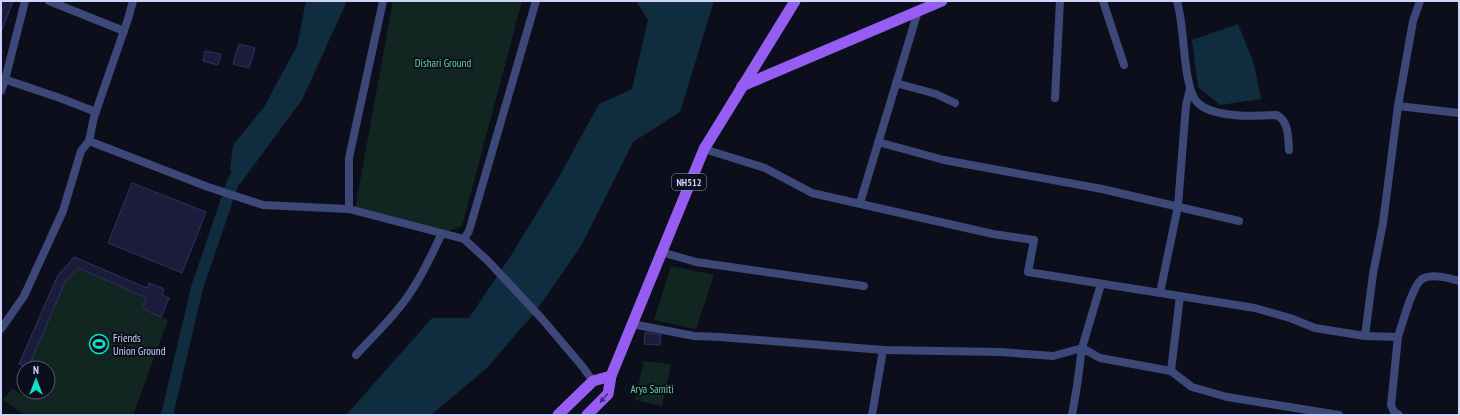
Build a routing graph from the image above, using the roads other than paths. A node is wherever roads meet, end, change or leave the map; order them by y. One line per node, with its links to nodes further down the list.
1 (24, 1): 15 (street)
2 (49, 1): 13 (street)
3 (133, 1): 13 (street)
4 (383, 1): 31 (street)
5 (536, 1): 34 (street)
6 (795, 1): 17 (main road, NH512)
7 (942, 1): 12 (main road)
8 (1060, 1): 20 (street)
9 (1103, 1): 14 (street)
10 (1177, 1): 18 (street)
11 (1420, 1): 22 (street)
12 (918, 11): 16 (street); 17 (main road)
13 (124, 30): 23 (street)
14 (1124, 65)
15 (3, 79): 19 (street); 23 (street)
16 (896, 83): 21 (street); 26 (street)
17 (742, 86): 27 (main road, NH512)
18 (1190, 88): 28 (street); 30 (street)
19 (1, 91)
20 (1056, 98)
21 (955, 103)
22 (1398, 106): 24 (street); 43 (street)
23 (96, 112): 25 (street)
24 (1459, 113)
25 (89, 142): 31 (street); 42 (street)
26 (878, 142): 29 (street); 30 (street)
27 (704, 149): 29 (street); 35 (main road, NH512)
28 (1289, 150)
29 (860, 203): 37 (street)
30 (1178, 206): 32 (street); 39 (street)
31 (349, 209): 33 (street)
32 (1239, 221)
33 (442, 233): 34 (street); 47 (street)
34 (464, 239): 50 (street)
35 (661, 252): 38 (street); 41 (main road, NH512)
36 (1459, 281): 44 (street)
37 (1101, 284): 39 (street); 45 (street)
38 (864, 286)
39 (1160, 293): 40 (street)
40 (1180, 296): 43 (street); 48 (street)
41 (632, 324): 46 (street); 49 (main road, NH512)
42 (2, 326)
43 (1365, 336): 44 (street)
44 (1398, 337): 56 (street)
45 (1082, 348): 46 (street); 48 (street); 54 (street)
46 (883, 350): 53 (street)
47 (356, 355)
48 (1171, 371): 55 (street)
49 (611, 376): 50 (main road); 52 (main road, NH512, one-way to 52)
50 (593, 381): 51 (main road)
51 (558, 415)
52 (588, 415)
53 (872, 415)
54 (1072, 415)
55 (1339, 415)
56 (1399, 415)

